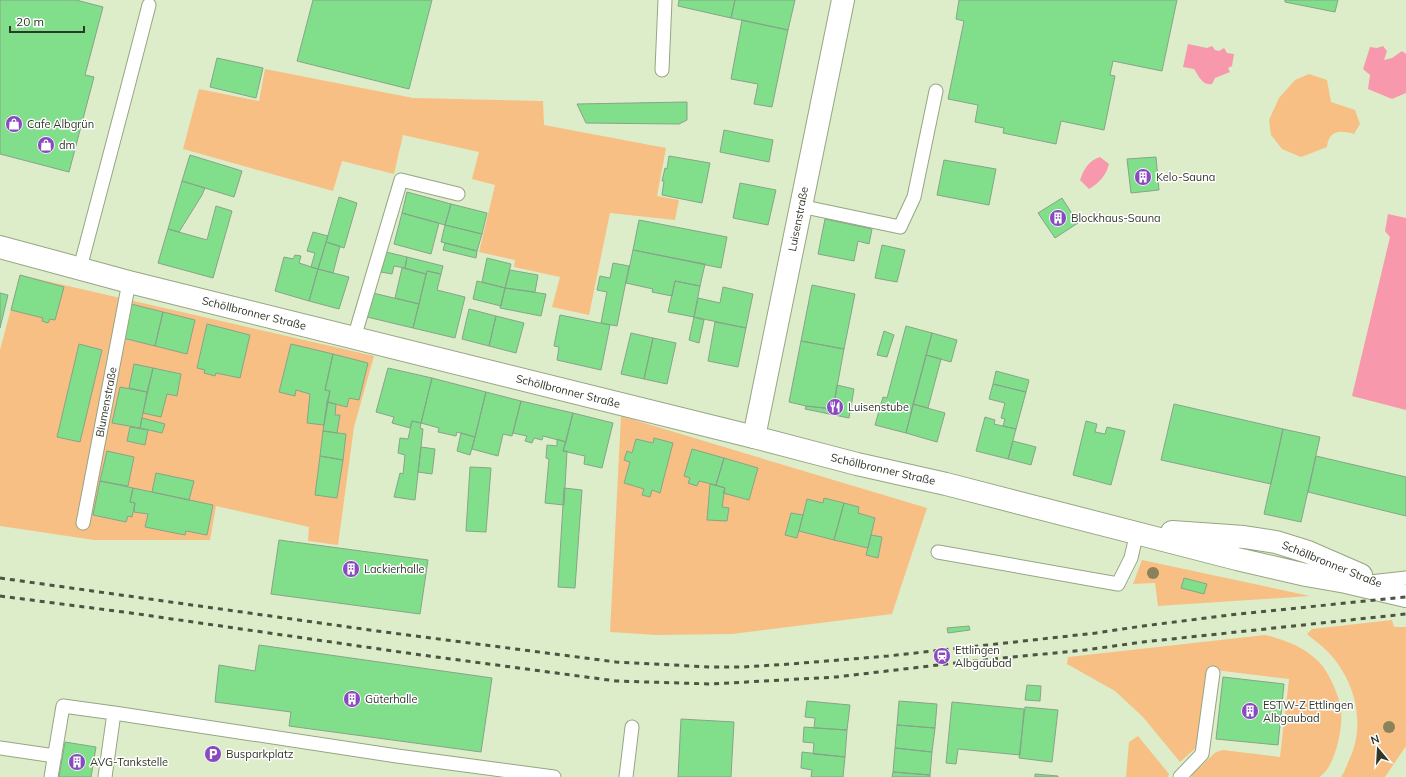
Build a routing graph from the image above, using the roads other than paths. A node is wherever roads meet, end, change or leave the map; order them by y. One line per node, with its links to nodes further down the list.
1 (665, 0): 4 (lane)
2 (839, 1): 7 (main road, Luisenstraße)
3 (149, 5): 9 (lane)
4 (662, 70)
5 (936, 91): 7 (lane)
6 (458, 194): 11 (lane)
7 (800, 206): 12 (main road, Luisenstraße)
8 (0, 247): 9 (main road, Schöllbronner Straße)
9 (80, 268): 10 (main road, Schöllbronner Straße)
10 (129, 282): 11 (main road, Schöllbronner Straße); 13 (lane, Blumenstraße)
11 (354, 338): 12 (main road, Schöllbronner Straße)
12 (754, 437): 14 (main road, Schöllbronner Straße)
13 (83, 523)
14 (1137, 532): 15 (lane); 17 (main road, Schöllbronner Straße); 18 (main road, Schöllbronner Straße)
15 (938, 552)
16 (1406, 578): 18 (lane)
17 (1346, 582): 18 (lane); 19 (main road, Schöllbronner Straße)
18 (1378, 582): 19 (main road, Schöllbronner Straße)
19 (1406, 596)
20 (1213, 673): 29 (lane)
21 (114, 713): 24 (lane); 26 (lane); 27 (lane)
22 (632, 727): 28 (lane)
23 (0, 748): 24 (lane)
24 (54, 756): 25 (lane)
25 (51, 777)
26 (105, 777)
27 (554, 777)
28 (626, 777)
29 (1180, 777)

